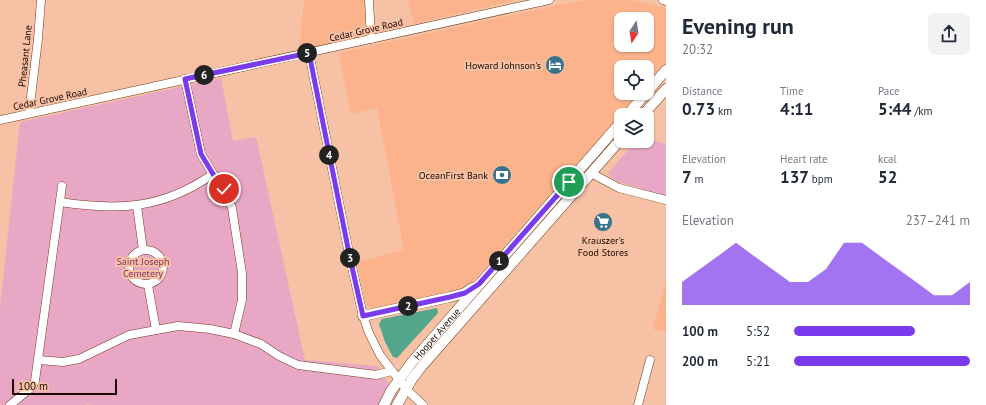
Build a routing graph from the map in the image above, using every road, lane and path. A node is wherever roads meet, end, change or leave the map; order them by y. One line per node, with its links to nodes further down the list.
1 (41, 0): 15 (street, Pheasant Lane)
2 (369, 0): 6 (street)
3 (549, 0): 6 (street, Cedar Grove Road)
4 (663, 0): 5 (street)
5 (666, 1)
6 (371, 39): 7 (street, Cedar Grove Road)
7 (309, 53): 9 (street, Cedar Grove Road); 28 (street)
8 (666, 70): 10 (main road)
9 (185, 79): 15 (street, Cedar Grove Road); 20 (street)
10 (654, 83)
11 (666, 89): 14 (main road)
12 (639, 100): 13 (main road)
13 (633, 108)
14 (649, 108)
15 (29, 113): 16 (street, Cedar Grove Road)
16 (0, 120)
17 (614, 130): 27 (main road, Hooper Avenue)
18 (614, 147): 19 (main road, Hooper Avenue)
19 (591, 173): 22 (street); 35 (main road, Hooper Avenue)
20 (213, 174): 24 (street); 30 (street)
21 (62, 186): 23 (street)
22 (666, 200)
23 (60, 202): 24 (street); 31 (street)
24 (136, 206): 25 (street)
25 (143, 250): 26 (street); 26 (street)
26 (148, 284): 29 (street)
27 (479, 284): 28 (main road); 34 (main road, Hooper Avenue)
28 (363, 316): 33 (street)
29 (156, 330): 30 (street); 31 (street)
30 (234, 334): 33 (street)
31 (39, 360): 36 (street)
32 (650, 360): 40 (street)
33 (392, 371): 34 (street)
34 (399, 380): 35 (street); 37 (main road, Hooper Avenue)
35 (406, 389): 38 (main road, Hooper Avenue); 39 (street)
36 (10, 405)
37 (384, 405)
38 (397, 405)
39 (423, 405)
40 (638, 405)

